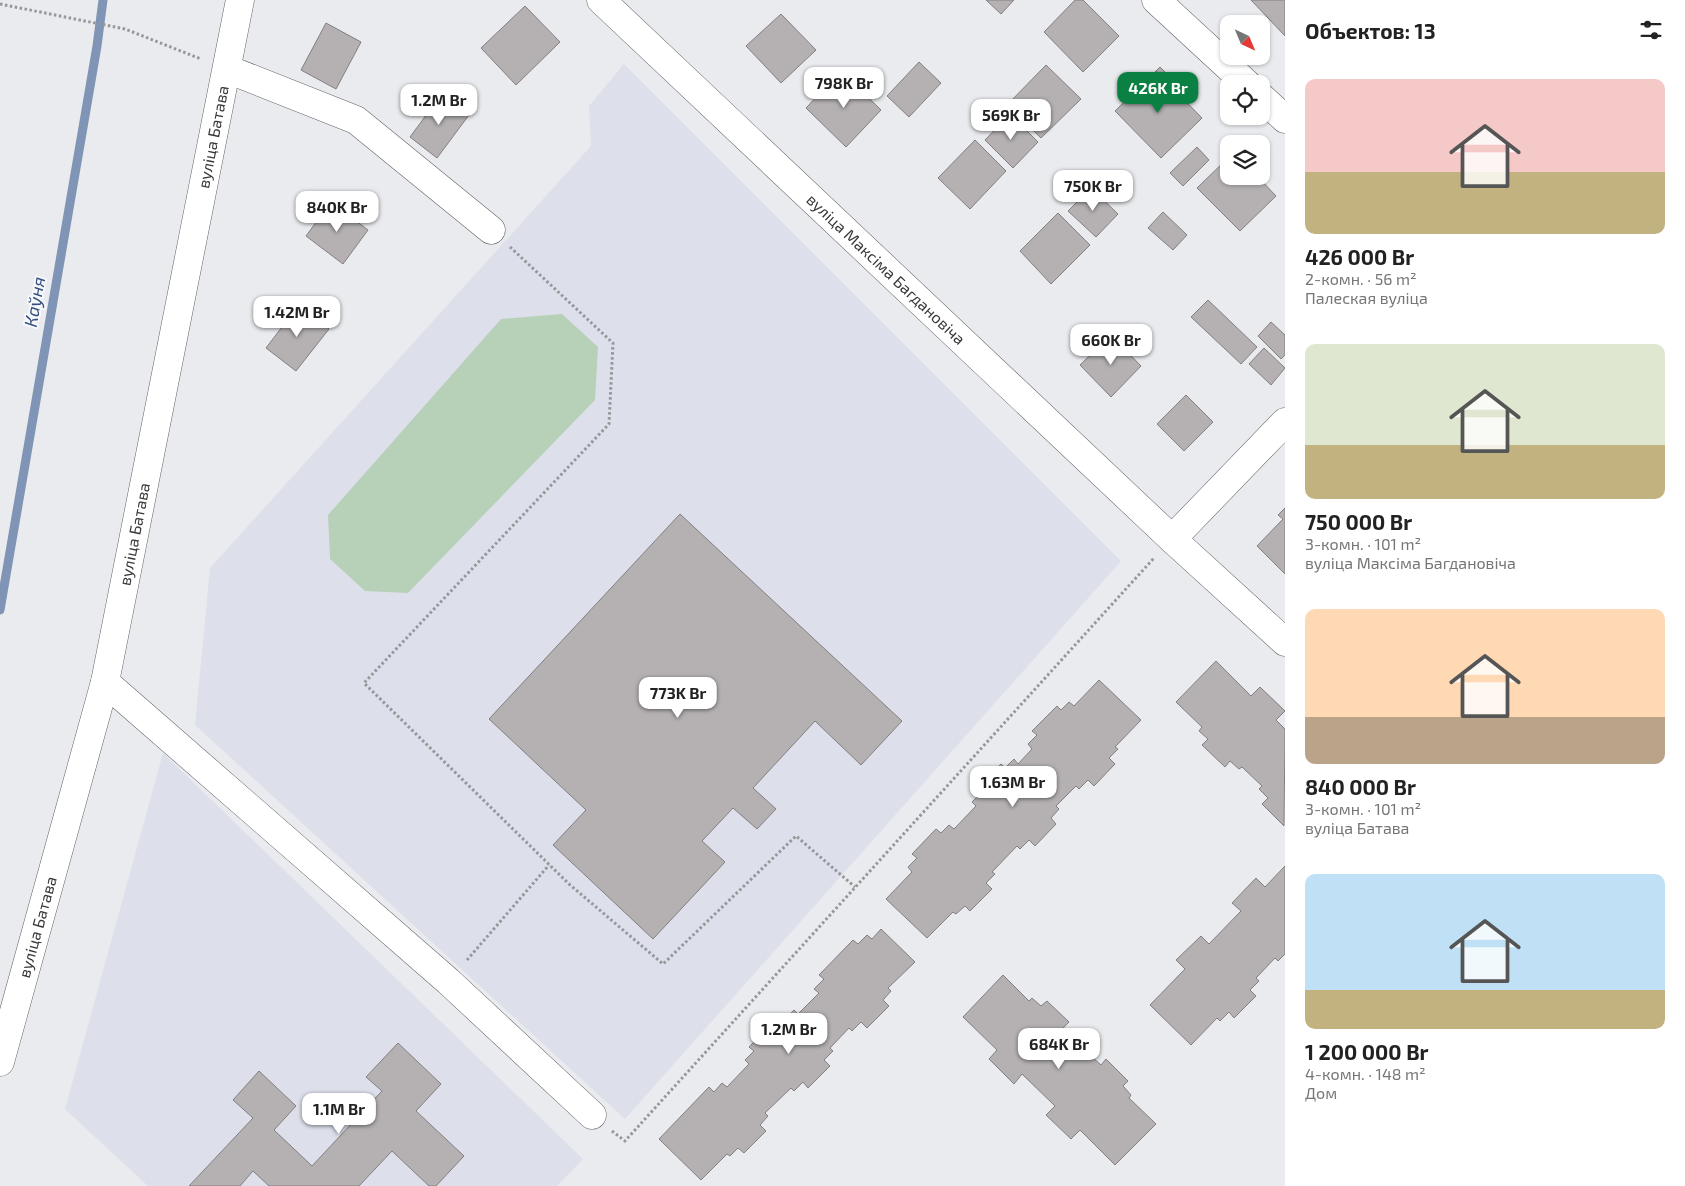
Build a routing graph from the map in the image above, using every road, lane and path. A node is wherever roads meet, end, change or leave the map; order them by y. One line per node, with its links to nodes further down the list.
1 (240, 0): 5 (street, вуліца Батава)
2 (600, 0): 11 (street, вуліца Максіма Багдановіча)
3 (1156, 0): 6 (street)
4 (0, 4): 5 (path)
5 (227, 69): 9 (street); 13 (street, вуліца Батава)
6 (1237, 75)
7 (1270, 105): 8 (street)
8 (1285, 119)
9 (491, 230): 14 (path)
10 (1285, 422): 11 (street)
11 (1172, 539): 12 (street, вуліца Максіма Багдановіча); 15 (path)
12 (1285, 642)
13 (104, 682): 16 (street); 17 (street, вуліца Батава)
14 (549, 865): 15 (path); 16 (path)
15 (855, 887): 19 (path)
16 (448, 981): 18 (street)
17 (0, 1062)
18 (592, 1115)
19 (625, 1141)

